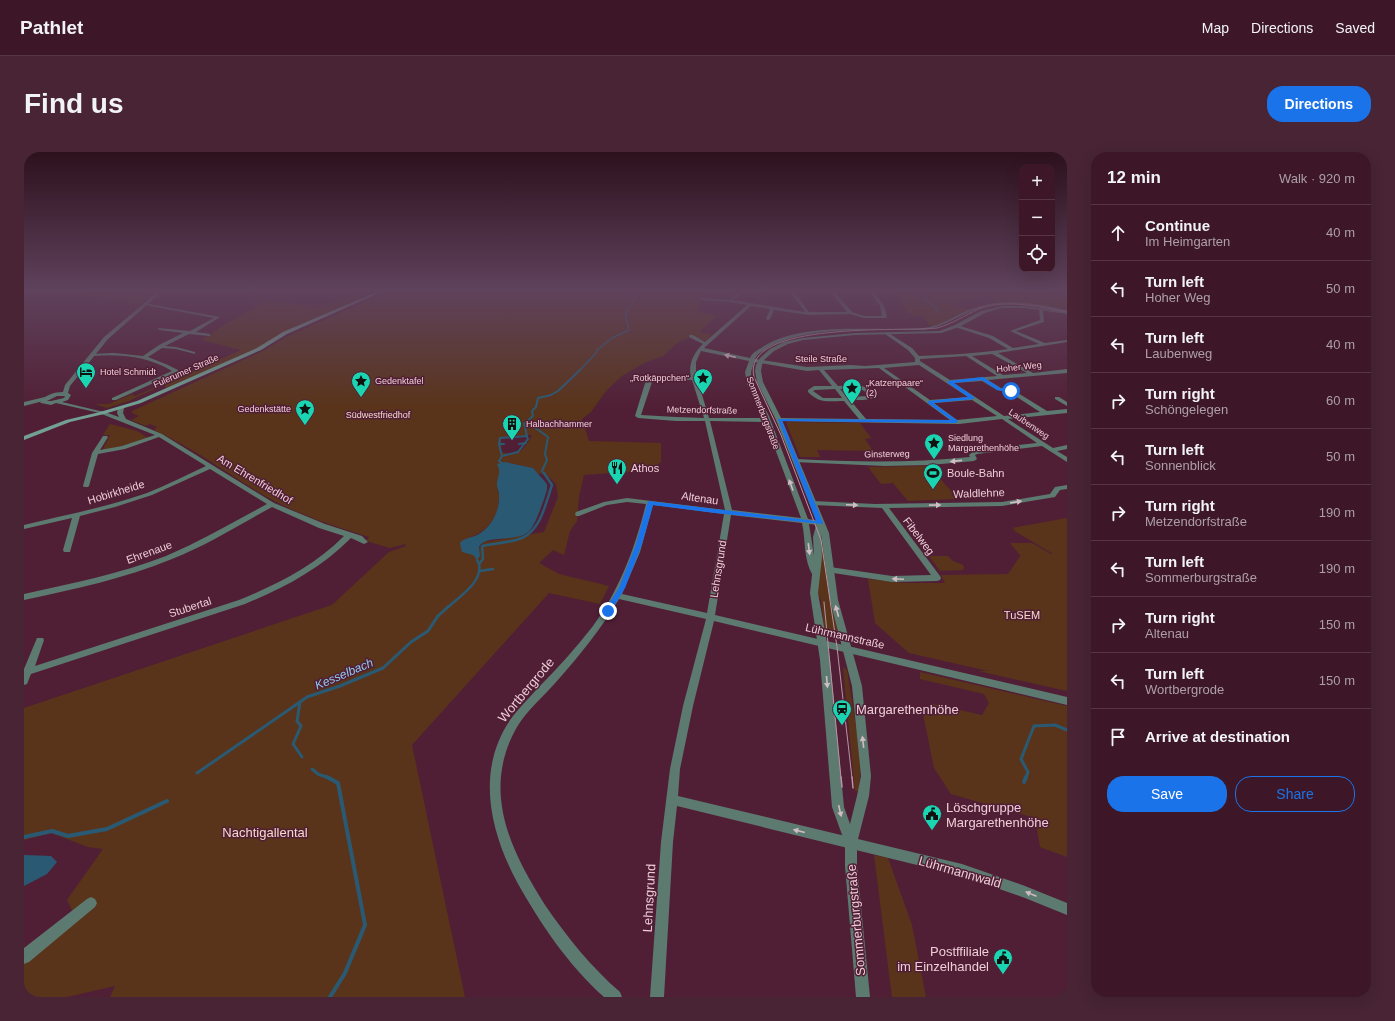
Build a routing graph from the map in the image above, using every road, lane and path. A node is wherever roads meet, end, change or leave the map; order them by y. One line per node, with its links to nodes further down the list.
1 (116, 329): 22 (street)
2 (163, 329): 11 (street)
3 (195, 329): 11 (street)
4 (295, 329): 51 (main road, Fulerumer Straße)
5 (722, 329): 17 (street, Lehnsgrund)
6 (907, 329): 10 (street, Sommerburgstraße)
7 (945, 329): 10 (street, Sommerburgstraße)
8 (968, 329): 18 (street)
9 (1017, 329): 15 (street)
10 (888, 331): 24 (street, Sommerburgstraße); 25 (street, Laubenweg); 26 (street, Sommerburgstraße)
11 (189, 333): 12 (street); 16 (street)
12 (208, 335)
13 (691, 336): 17 (street)
14 (1067, 341): 15 (street, Steile Straße)
15 (1043, 344): 18 (street, Steile Straße)
16 (161, 347): 20 (street); 23 (street)
17 (703, 347): 24 (street, Steile Straße, one-way to 17); 33 (street, Lehnsgrund)
18 (1012, 349): 19 (street, Steile Straße)
19 (993, 352): 21 (street, Steile Straße); 31 (street)
20 (193, 353)
21 (965, 354): 25 (street, Steile Straße); 32 (street)
22 (92, 355): 23 (street); 37 (street)
23 (144, 357): 41 (street)
24 (750, 360): 26 (street, Steile Straße); 58 (street, Sommerburgstraße)
25 (919, 360): 27 (street, Steile Straße); 36 (street, Laubenweg)
26 (760, 362): 28 (street, Steile Straße); 59 (street, Sommerburgstraße)
27 (880, 367): 28 (street, Steile Straße); 47 (street)
28 (821, 369): 38 (street)
29 (1057, 371): 30 (street, Hoher Weg); 31 (street, Hoher Weg); 35 (street)
30 (1067, 371)
31 (1032, 374): 32 (street, Hoher Weg)
32 (1002, 377): 34 (street, Hoher Weg)
33 (694, 379): 57 (street, Lehnsgrund); 57 (street, Metzendorfstraße)
34 (983, 379): 36 (street, Hoher Weg); 54 (street)
35 (1067, 379)
36 (949, 382): 42 (street, Laubenweg)
37 (68, 386): 39 (street); 40 (street)
38 (837, 387): 44 (street); 44 (street); 44 (street)
39 (56, 394): 40 (street); 45 (street)
40 (65, 396): 46 (street); 53 (street)
41 (114, 398)
42 (973, 398): 47 (street); 56 (street, Laubenweg)
43 (1057, 398): 49 (street)
44 (846, 399): 61 (street)
45 (44, 400): 46 (street); 48 (street)
46 (57, 402): 50 (street, Fulerumer Straße)
47 (929, 402): 62 (street)
48 (24, 403)
49 (1067, 404)
50 (79, 408): 53 (street, Fulerumer Straße); 55 (street)
51 (121, 408): 53 (main road, Fulerumer Straße); 60 (street)
52 (1067, 411): 54 (street)
53 (102, 413): 55 (main road, Fulerumer Straße); 60 (street, Am Ehrenfriedhof); 66 (main road, Fulerumer Straße)
54 (1048, 414): 56 (street)
55 (78, 418): 65 (main road, Fulerumer Straße)
56 (1004, 418): 62 (street); 67 (street, Laubenweg)
57 (707, 419): 58 (street, Metzendorfstraße); 80 (street, Lehnsgrund)
58 (767, 420): 83 (street, Sommerburgstraße, one-way to 58)
59 (779, 420): 61 (street); 72 (street, Sommerburgstraße)
60 (124, 421): 63 (street, Am Ehrenfriedhof)
61 (864, 421): 62 (street)
62 (956, 422)
63 (160, 435): 70 (street); 73 (street, Am Ehrenfriedhof)
64 (105, 437): 70 (street)
65 (24, 438)
66 (24, 443)
67 (1042, 444): 69 (street, Laubenweg); 72 (street, Ginsterweg, one-way to 72)
68 (1067, 447): 69 (street)
69 (1051, 450): 71 (street, Laubenweg)
70 (95, 453): 74 (street)
71 (1067, 460)
72 (796, 461): 77 (street, Sommerburgstraße)
73 (211, 466): 78 (street, Am Ehrenfriedhof); 82 (street, Hobirkheide)
74 (86, 486)
75 (1067, 487): 79 (street, Waldlehne, one-way to 75)
76 (650, 503): 80 (street, Altenau); 81 (street, Altenau); 91 (street, Wortbergrode)
77 (813, 503): 79 (street, Waldlehne, one-way to 79); 84 (street, Sommerburgstraße)
78 (272, 504): 86 (street, Am Ehrenfriedhof); 92 (street, Ehrenaue)
79 (884, 506): 89 (street, Fibelweg, one-way to 89)
80 (728, 513): 83 (street, Altenau); 93 (street, Lehnsgrund)
81 (579, 514)
82 (77, 515): 85 (street, Hobirkheide); 88 (street)
83 (805, 522): 84 (street, Altenau); 90 (street, Sommerburgstraße, one-way to 90)
84 (820, 523): 89 (street, Sommerburgstraße); 90 (street, Sommerburgstraße)
85 (24, 527)
86 (349, 535): 87 (street, Am Ehrenfriedhof); 97 (street, Stubertal)
87 (364, 542)
88 (66, 550)
89 (830, 570): 96 (street, Sommerburgstraße, one-way to 89)
90 (816, 574): 95 (street, Sommerburgstraße)
91 (617, 596): 93 (street, Lührmannstraße); 104 (street, Wortbergrode)
92 (24, 597)
93 (711, 618): 95 (street, Lührmannstraße); 99 (street, Lehnsgrund)
94 (40, 640): 97 (street)
95 (822, 643): 96 (street, Lührmannstraße); 100 (street, Sommerburgstraße, one-way to 100)
96 (846, 649): 98 (street, Lührmannstraße); 100 (street, Sommerburgstraße, one-way to 96)
97 (25, 675)
98 (1067, 701)
99 (672, 800): 100 (street, one-way to 99); 105 (street, Lehnsgrund)
100 (851, 843): 102 (street, Lührmannwald, one-way to 100); 106 (street, Sommerburgstraße)
101 (91, 903): 103 (street)
102 (1067, 909)
103 (24, 957)
104 (615, 997)
105 (657, 997)
106 (863, 997)

